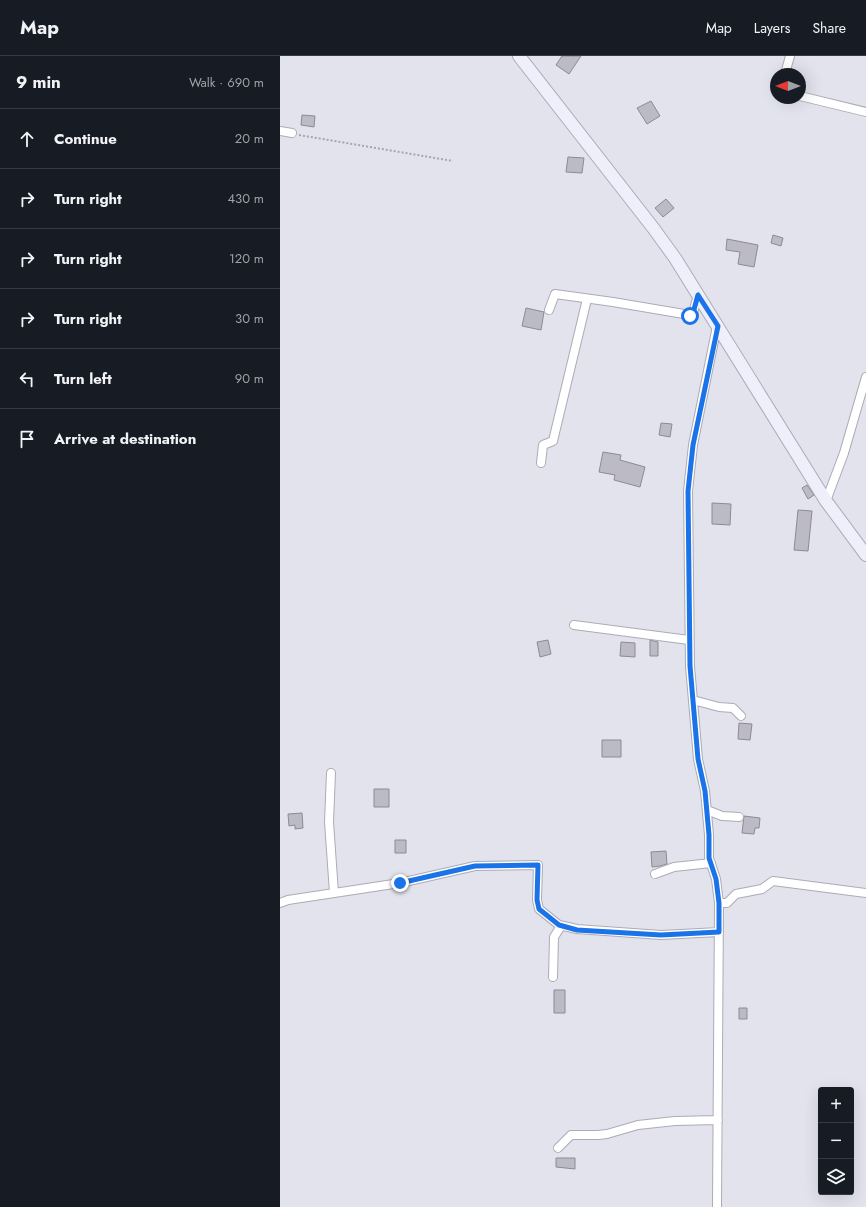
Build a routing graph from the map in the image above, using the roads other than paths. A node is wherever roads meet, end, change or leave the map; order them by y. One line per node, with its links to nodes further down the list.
1 (519, 56): 8 (street)
2 (790, 56): 3 (street)
3 (786, 68)
4 (806, 97): 5 (street)
5 (866, 112)
6 (280, 131): 7 (street)
7 (292, 133)
8 (698, 295): 9 (street); 11 (street)
9 (588, 299): 10 (street); 13 (street)
10 (549, 310)
11 (718, 326): 14 (street); 17 (street)
12 (866, 377): 14 (street)
13 (541, 463)
14 (826, 501): 15 (street)
15 (866, 555)
16 (574, 625): 17 (street)
17 (690, 640): 18 (street)
18 (693, 700): 19 (street); 21 (street)
19 (742, 716)
20 (332, 773): 25 (street)
21 (707, 810): 22 (street); 23 (street)
22 (739, 817)
23 (711, 863): 24 (street); 28 (street)
24 (655, 874)
25 (334, 893): 27 (street); 29 (street)
26 (866, 893): 28 (street)
27 (280, 903)
28 (719, 903): 30 (street)
29 (562, 926): 30 (street); 31 (street)
30 (719, 932): 32 (street)
31 (553, 977)
32 (718, 1120): 33 (street); 34 (street)
33 (558, 1148)
34 (717, 1207)

